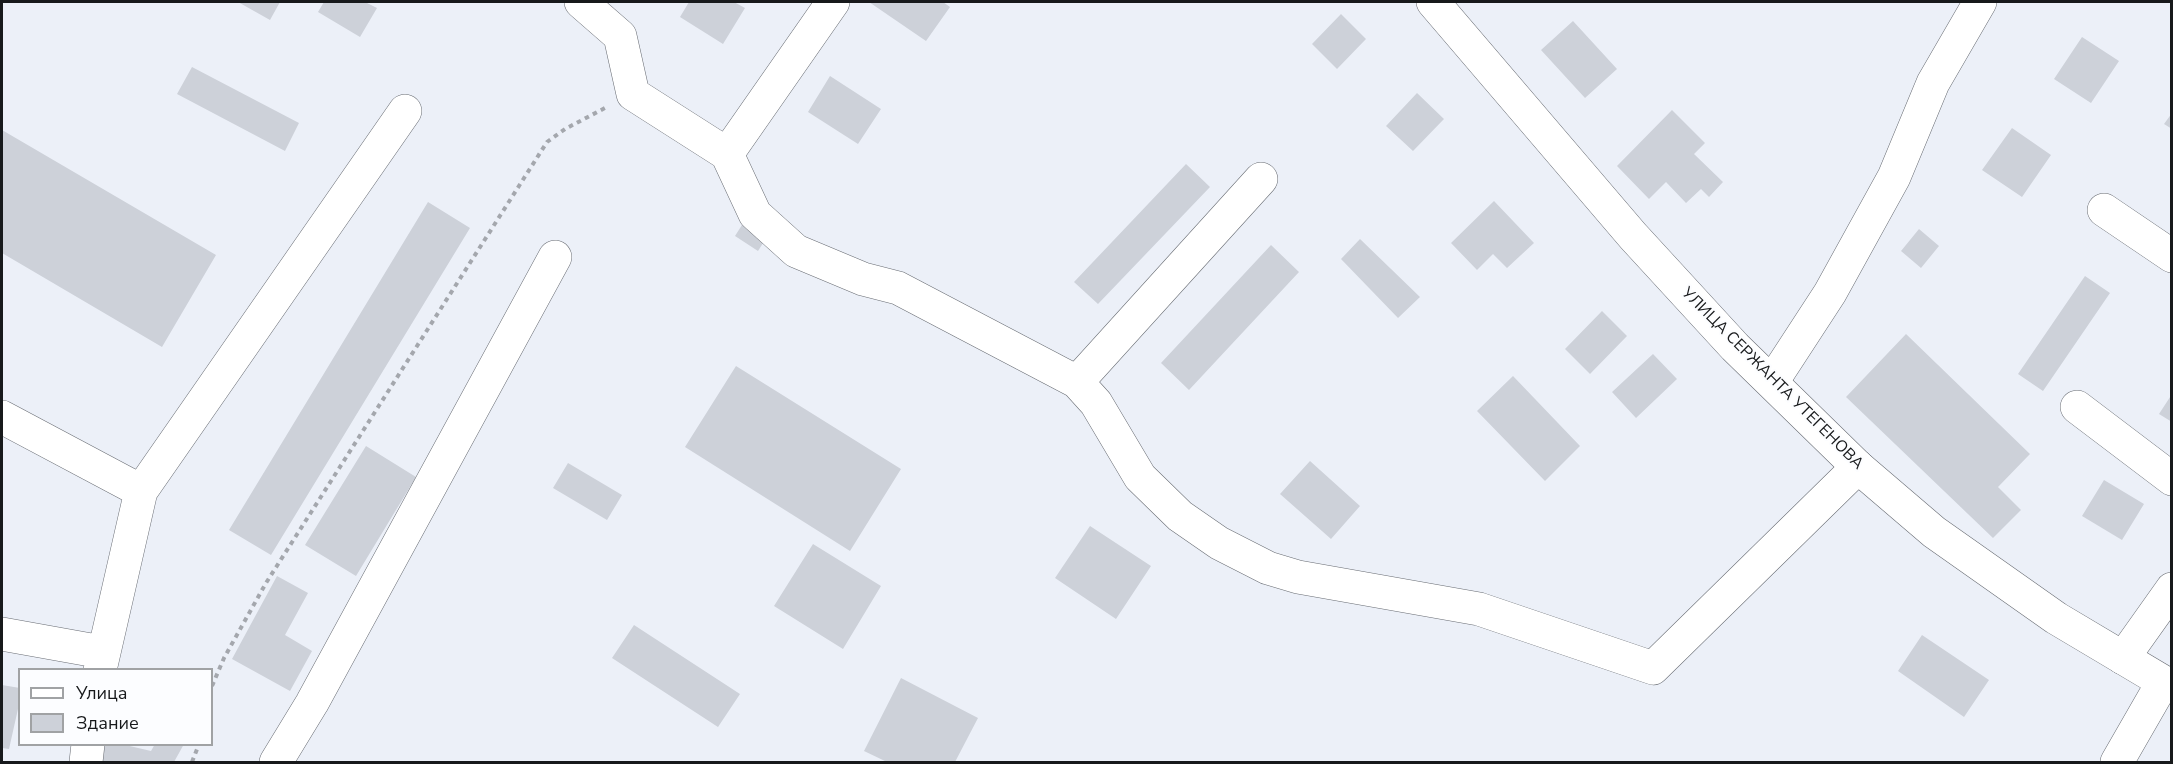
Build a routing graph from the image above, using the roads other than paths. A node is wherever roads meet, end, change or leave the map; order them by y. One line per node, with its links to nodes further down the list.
1 (581, 2): 6 (street)
2 (833, 2): 6 (street)
3 (1433, 2): 12 (street, УЛИЦА СЕРЖАНТА УТЕГЕНОВА)
4 (1980, 2): 12 (street)
5 (405, 111): 17 (street)
6 (727, 154): 11 (street)
7 (1261, 178): 11 (street)
8 (2104, 210): 9 (street)
9 (2172, 256)
10 (555, 257): 25 (street)
11 (1077, 382): 15 (street)
12 (1772, 382): 15 (street, УЛИЦА СЕРЖАНТА УТЕГЕНОВА)
13 (2077, 407): 16 (street)
14 (2, 417): 17 (street)
15 (1858, 467): 20 (street, УЛИЦА СЕРЖАНТА УТЕГЕНОВА)
16 (2172, 479)
17 (141, 490): 21 (street)
18 (2172, 589): 20 (street)
19 (2, 634): 21 (street)
20 (2123, 658): 22 (street, УЛИЦА СЕРЖАНТА УТЕГЕНОВА)
21 (101, 661)
22 (2167, 685): 26 (street)
23 (88, 746): 24 (street)
24 (86, 762)
25 (276, 762)
26 (2117, 762)

